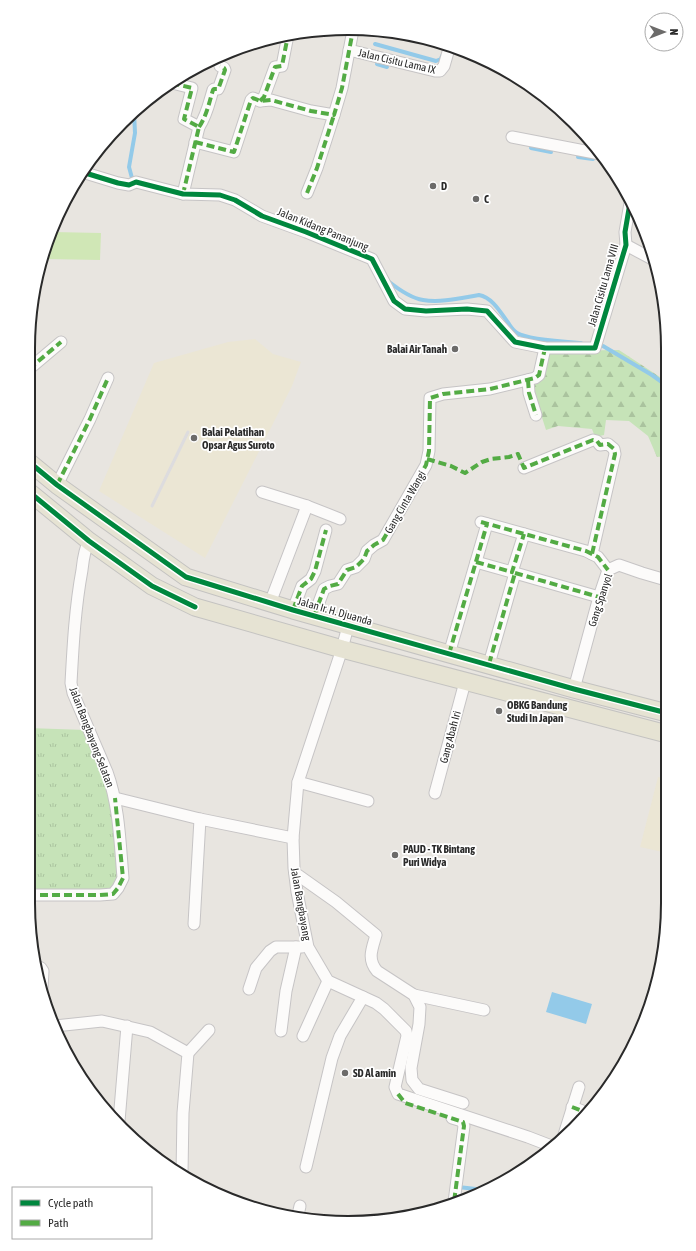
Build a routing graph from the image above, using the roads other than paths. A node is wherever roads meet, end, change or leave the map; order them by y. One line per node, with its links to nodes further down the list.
1 (352, 35): 3 (street)
2 (287, 41): 7 (street)
3 (349, 50): 4 (street, Jalan Cisitu Lama IX); 8 (street)
4 (448, 52)
5 (220, 66): 9 (street)
6 (179, 85): 9 (street)
7 (260, 101): 8 (street); 11 (street)
8 (334, 115): 14 (street)
9 (199, 127): 11 (street)
10 (512, 137): 12 (street)
11 (195, 142): 15 (street)
12 (592, 152)
13 (88, 174): 15 (street, Jalan Kidang Pananjung)
14 (307, 193)
15 (183, 194): 20 (street, Jalan Kidang Pananjung)
16 (629, 209): 17 (street, Jalan Cisitu Lama VIII)
17 (626, 245): 18 (street); 21 (street, Jalan Cisitu Lama VIII)
18 (647, 256)
19 (61, 342): 22 (street)
20 (545, 348): 21 (street, Jalan Kidang Pananjung); 24 (street)
21 (594, 348)
22 (35, 364)
23 (108, 378): 28 (street)
24 (528, 380): 25 (street); 46 (street, Gang Cinta Wangi)
25 (536, 415)
26 (35, 468): 28 (main road, Jalan Ir. H. Djuanda)
27 (524, 468): 36 (street)
28 (57, 485): 41 (main road, Jalan Ir. H. Djuanda)
29 (262, 492): 31 (street)
30 (35, 497): 35 (main road)
31 (307, 506): 32 (street); 43 (street)
32 (340, 519)
33 (326, 530): 45 (street)
34 (524, 534): 36 (street); 37 (street); 39 (street)
35 (89, 541): 44 (main road); 57 (street, Jalan Bangbayang Selatan)
36 (592, 554): 38 (street)
37 (476, 562): 39 (street); 49 (street)
38 (608, 570): 40 (street, Gang Spanyol); 42 (street, Gang Spanyol)
39 (514, 573): 42 (street); 50 (street)
40 (661, 579)
41 (206, 583): 43 (main road, Jalan Ir. H. Djuanda); 44 (main road)
42 (599, 597): 52 (street, Gang Spanyol)
43 (270, 603): 45 (main road, Jalan Ir. H. Djuanda)
44 (195, 607): 48 (main road)
45 (293, 610): 46 (main road, Jalan Ir. H. Djuanda)
46 (314, 616): 47 (main road, Jalan Ir. H. Djuanda)
47 (348, 626): 48 (street, Jalan Bangbayang); 49 (main road, Jalan Ir. H. Djuanda)
48 (342, 649): 51 (main road); 55 (street, Jalan Bangbayang)
49 (449, 654): 50 (main road, Jalan Ir. H. Djuanda)
50 (489, 664): 52 (main road, Jalan Ir. H. Djuanda)
51 (466, 682): 54 (main road); 56 (street, Gang Abah Iri)
52 (574, 689): 53 (main road, Jalan Ir. H. Djuanda)
53 (661, 711)
54 (661, 732)
55 (298, 782): 58 (street); 60 (street, Jalan Bangbayang)
56 (435, 792)
57 (115, 798): 59 (street); 62 (street, Jalan Bangbayang Selatan)
58 (368, 801)
59 (200, 819): 60 (street); 63 (street)
60 (293, 838): 61 (street, Jalan Bangbayang)
61 (295, 873): 65 (street, Jalan Bangbayang); 68 (street)
62 (35, 895)
63 (194, 924)
64 (296, 947): 65 (street); 67 (street); 74 (street)
65 (308, 947): 66 (street, Jalan Bangbayang)
66 (328, 981): 69 (street); 75 (street)
67 (249, 989)
68 (414, 995): 70 (street); 79 (street)
69 (363, 997): 78 (street); 85 (street)
70 (484, 1010)
71 (60, 1026): 72 (street)
72 (126, 1026): 76 (street); 82 (street)
73 (209, 1030): 76 (street)
74 (281, 1032)
75 (303, 1036)
76 (188, 1053): 86 (street)
77 (579, 1087): 80 (street)
78 (398, 1094): 84 (street); 87 (street)
79 (463, 1103)
80 (572, 1107): 81 (street); 83 (street)
81 (581, 1111)
82 (119, 1116)
83 (566, 1126)
84 (547, 1144)
85 (306, 1167)
86 (182, 1168)
87 (455, 1197)

